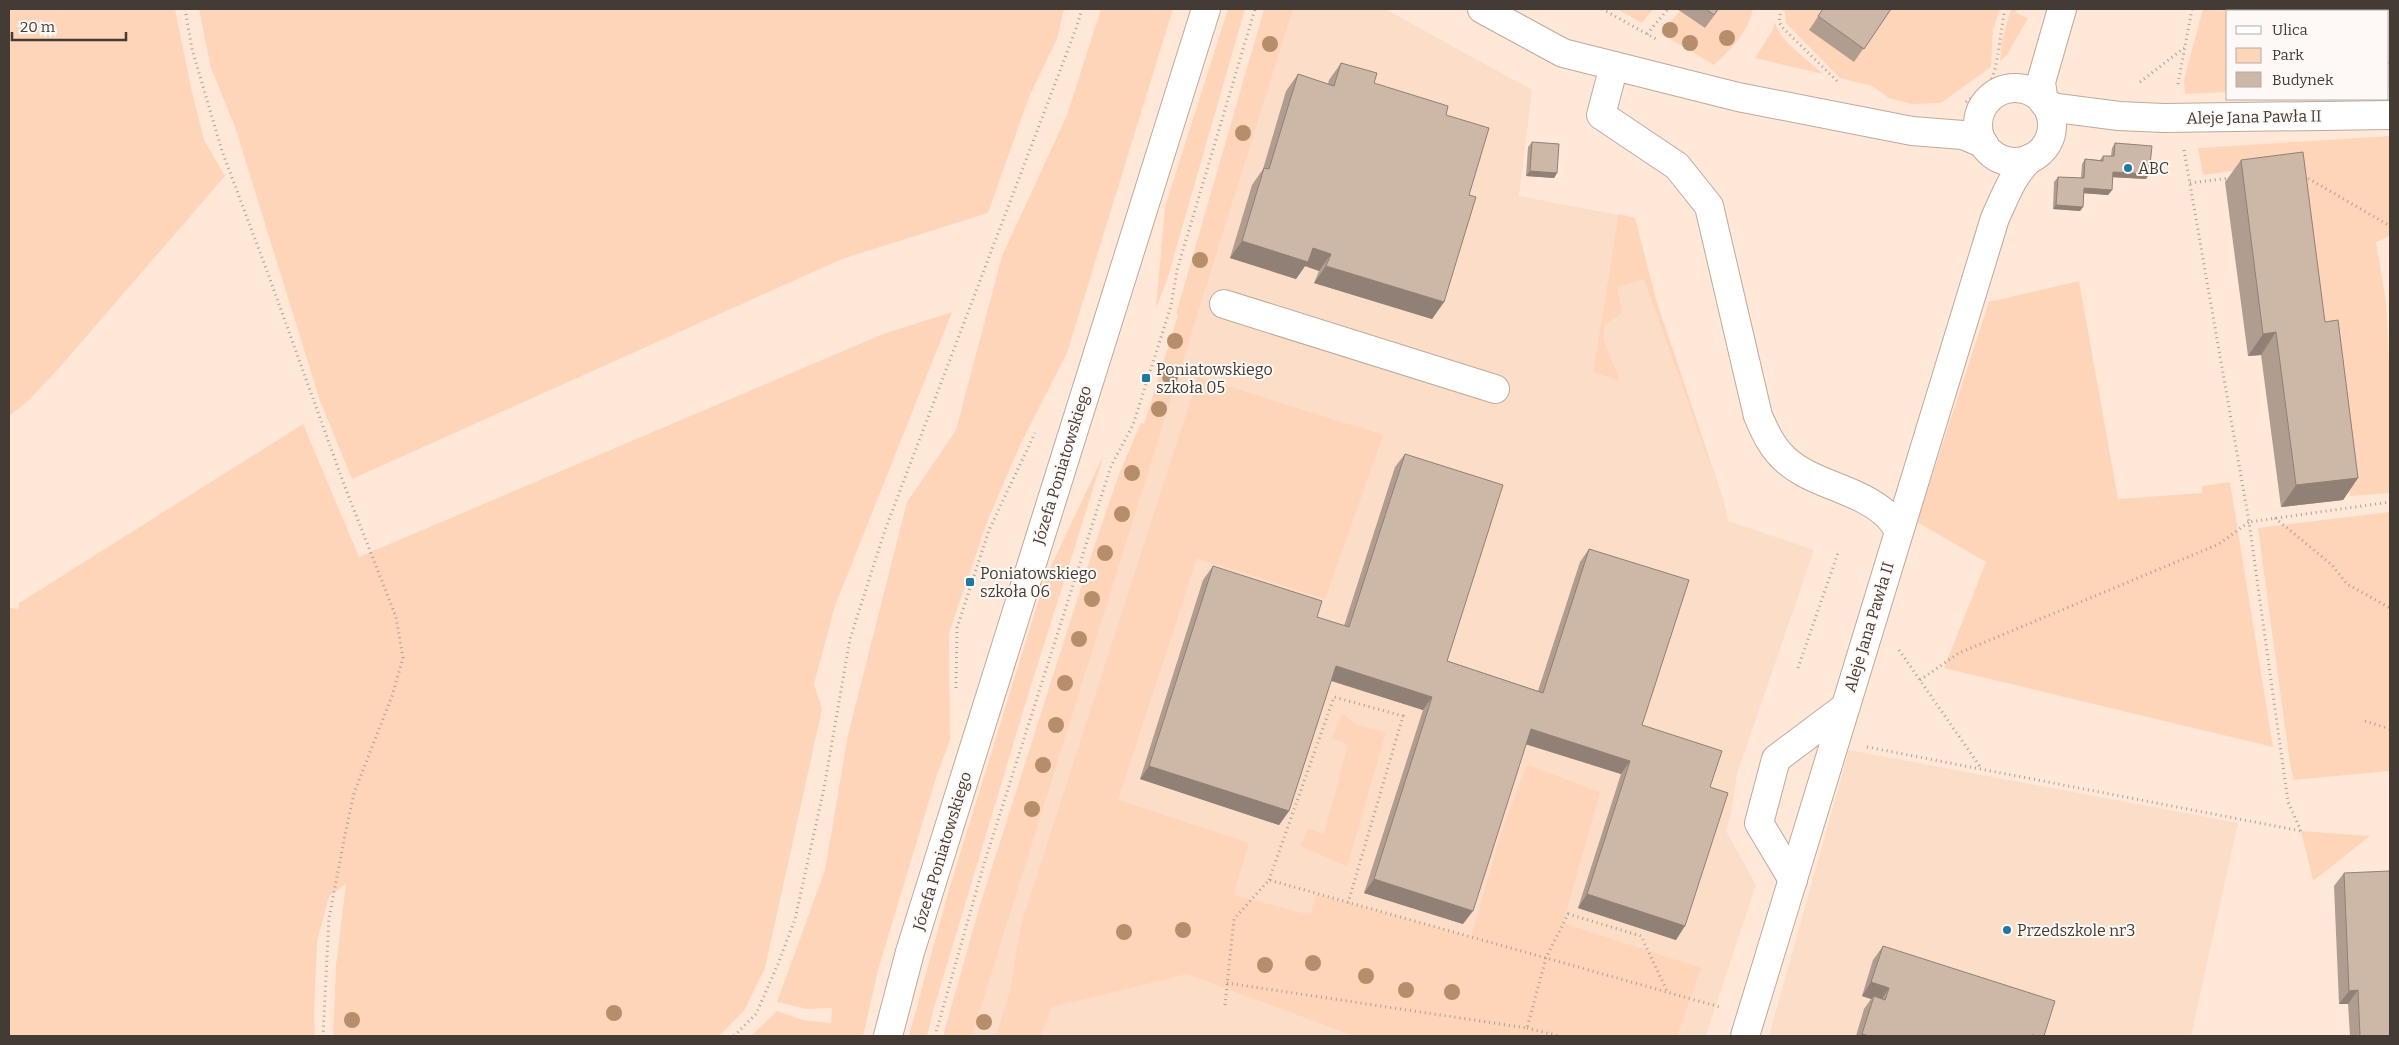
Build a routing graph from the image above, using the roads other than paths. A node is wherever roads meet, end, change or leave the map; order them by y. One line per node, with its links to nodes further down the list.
1 (1206, 9): 18 (street, Józefa Poniatowskiego)
2 (1482, 9): 4 (street)
3 (2058, 19): 5 (street); 6 (street)
4 (1614, 66): 9 (street); 15 (street)
5 (1996, 96): 6 (street, Aleje Jana Pawła II); 9 (street); 10 (street, Aleje Jana Pawła II)
6 (2044, 103): 7 (street, Aleje Jana Pawła II); 11 (street)
7 (2119, 116): 8 (street, Aleje Jana Pawła II); 11 (street, Aleje Jana Pawła II)
8 (2390, 116)
9 (1917, 132): 10 (street)
10 (1989, 149): 11 (street); 12 (street, Aleje Jana Pawła II)
11 (2040, 150): 12 (street, Aleje Jana Pawła II)
12 (1995, 218): 15 (street, Aleje Jana Pawła II)
13 (1224, 304): 14 (street)
14 (1495, 389)
15 (1899, 530): 16 (street, Aleje Jana Pawła II)
16 (1844, 708): 17 (street, Aleje Jana Pawła II); 17 (street)
17 (1793, 880): 19 (street, Aleje Jana Pawła II)
18 (888, 1036)
19 (1745, 1036)

